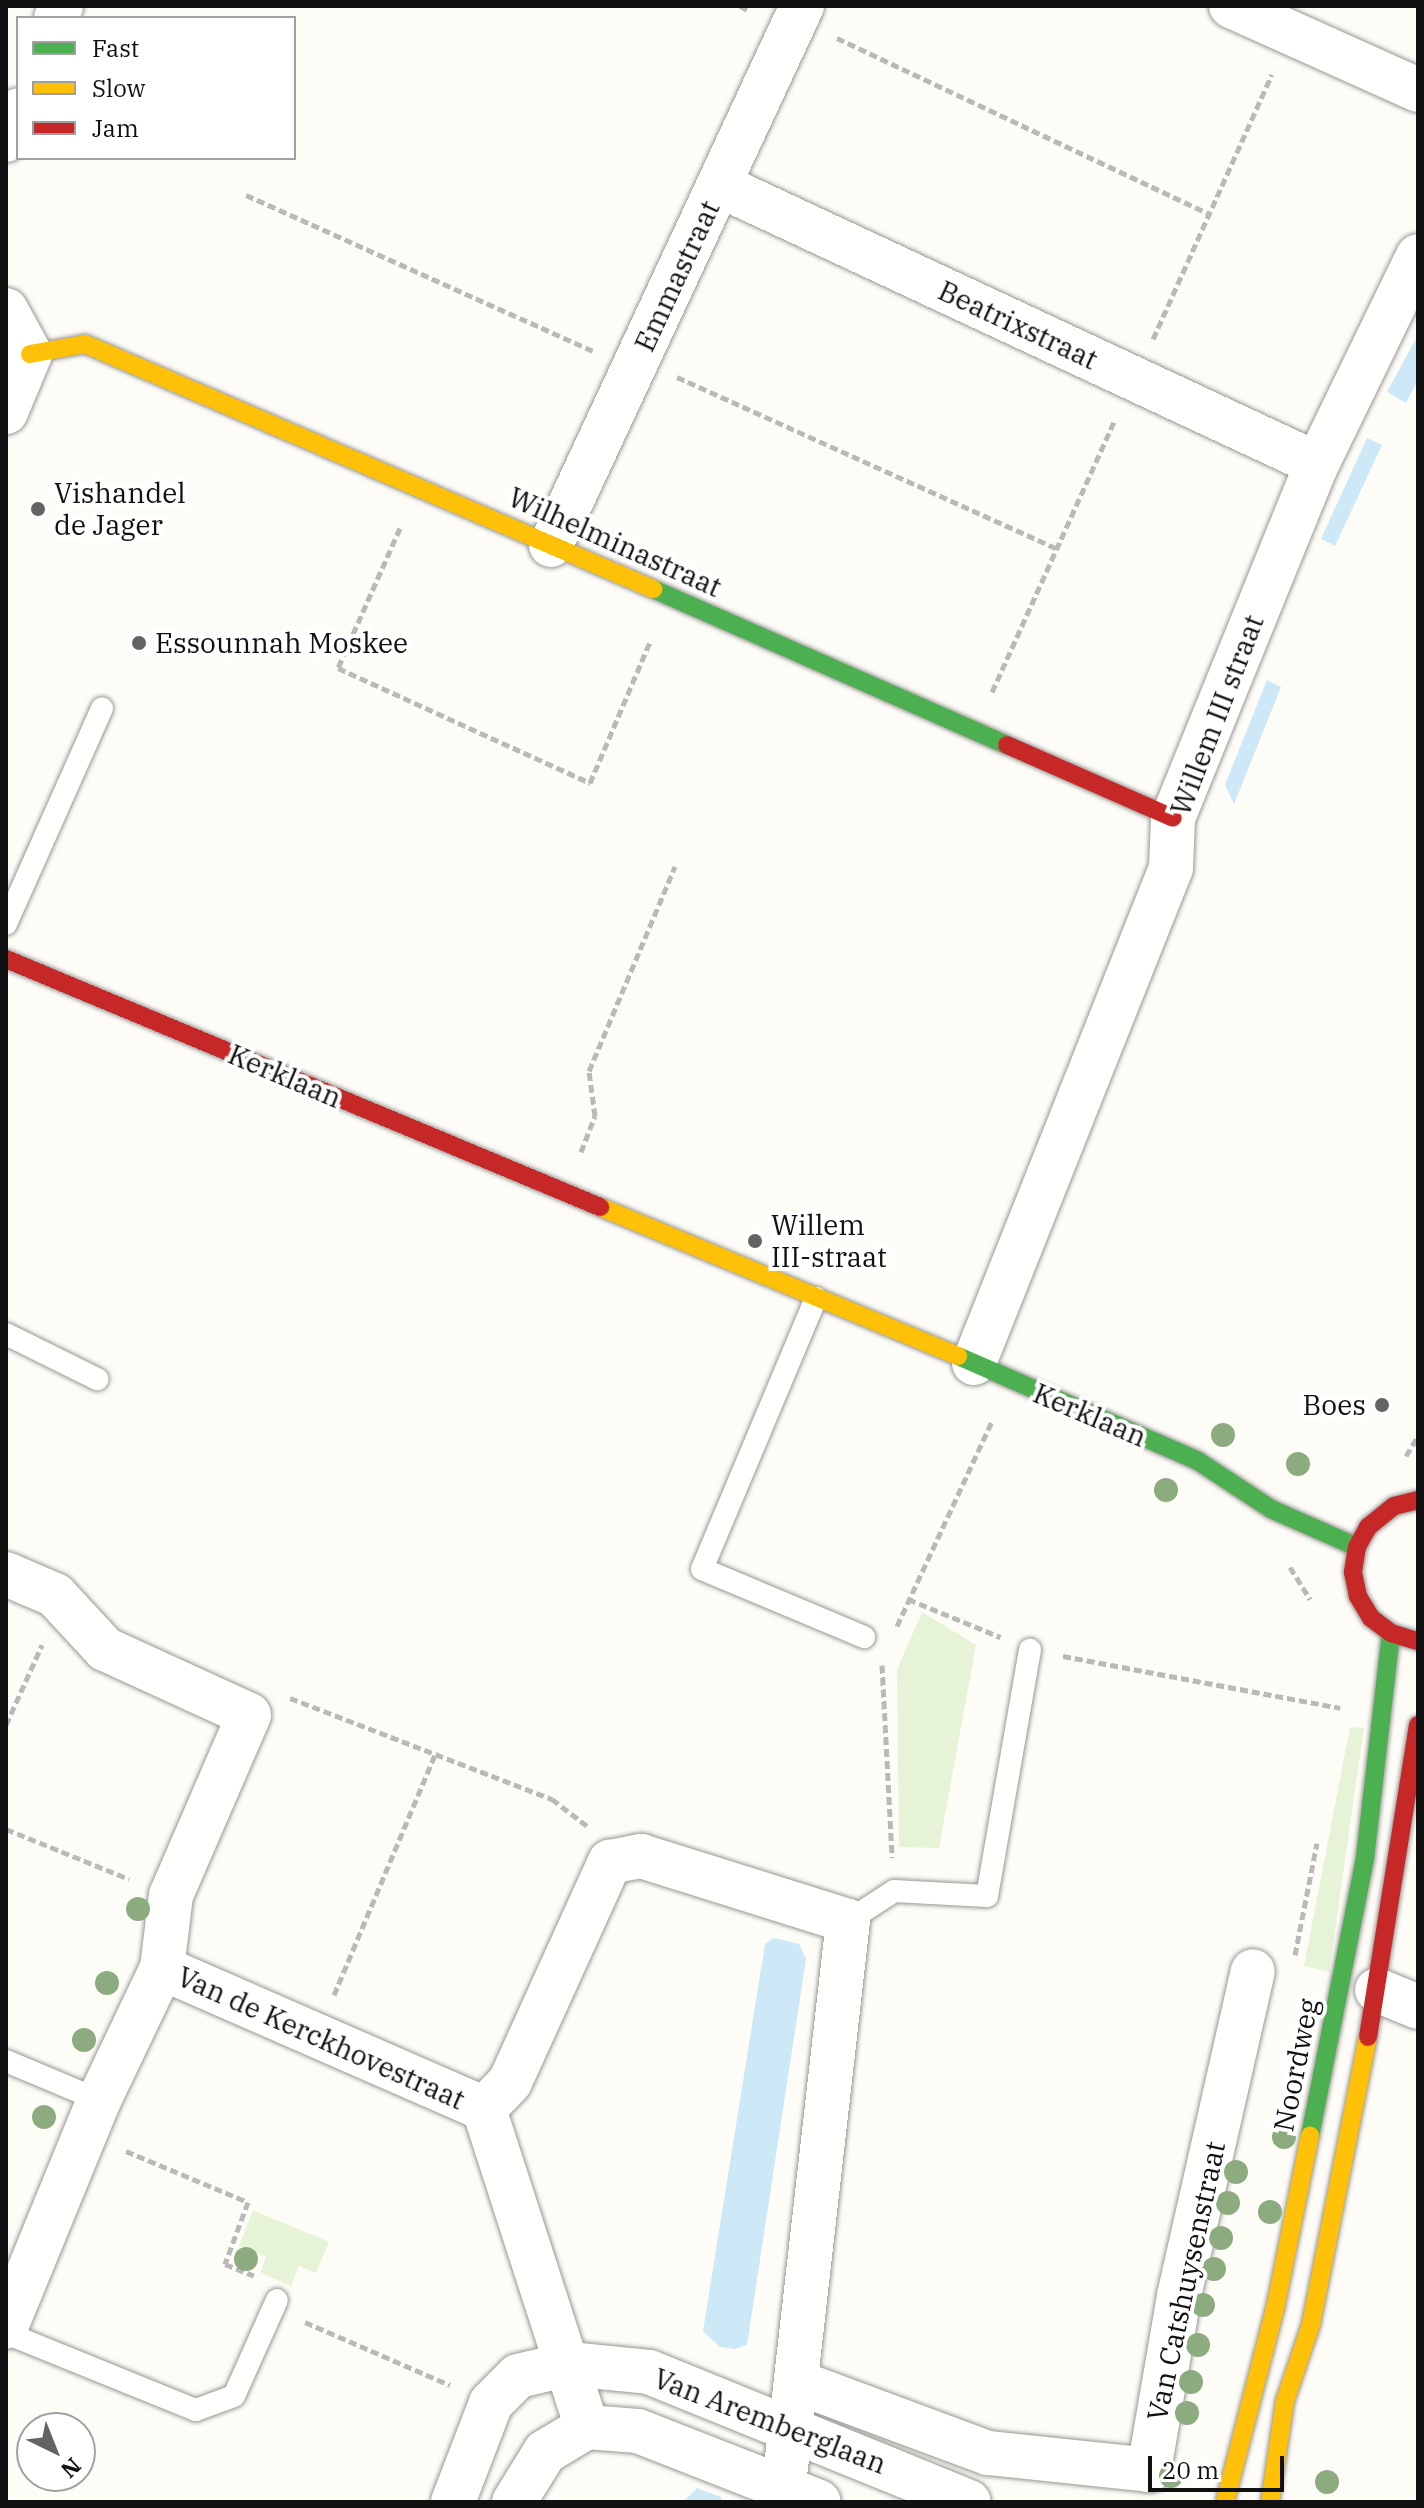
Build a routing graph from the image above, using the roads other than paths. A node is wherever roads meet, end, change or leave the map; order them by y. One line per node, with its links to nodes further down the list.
1 (1231, 6): 3 (street)
2 (799, 12): 6 (street, Emmastraat)
3 (1418, 90)
4 (16, 115): 5 (street)
5 (6, 140)
6 (719, 185): 11 (street, Beatrixstraat); 12 (street, Emmastraat)
7 (1418, 256): 11 (street, Willem III straat)
8 (6, 310): 9 (street)
9 (30, 354): 10 (street); 12 (street, Wilhelminastraat)
10 (6, 412)
11 (1317, 464): 14 (street, Willem III straat)
12 (551, 545): 14 (street, Wilhelminastraat)
13 (102, 708): 15 (lane)
14 (1173, 818): 19 (street, Willem III straat)
15 (6, 924)
16 (6, 959): 17 (street, Kerklaan)
17 (816, 1298): 19 (street, Kerklaan); 25 (lane)
18 (6, 1334): 20 (lane)
19 (993, 1372): 22 (street, Kerklaan)
20 (97, 1379)
21 (1418, 1500): 22 (street)
22 (1357, 1547): 24 (street)
23 (6, 1574): 30 (street)
24 (1391, 1633): 26 (street); 47 (street, Noordweg)
25 (864, 1637)
26 (1418, 1641)
27 (1030, 1650): 29 (lane)
28 (1418, 1725): 32 (street)
29 (848, 1921): 35 (street); 40 (street)
30 (162, 1968): 35 (street, Van de Kerckhovestraat); 36 (street, Van de Kerckhovestraat)
31 (1253, 1971): 40 (street, Van Catshuysenstraat)
32 (1377, 1990): 33 (street); 48 (street)
33 (1418, 2007)
34 (6, 2061): 36 (lane)
35 (484, 2109): 39 (street, Van de Kerckhovestraat)
36 (92, 2117): 38 (street, Van de Kerckhovestraat)
37 (277, 2300): 38 (lane)
38 (6, 2330)
39 (569, 2364): 41 (street, Van de Kerckhovestraat); 42 (street, Van Aremberglaan); 44 (street, Van Aremberglaan)
40 (797, 2382): 42 (street)
41 (587, 2427): 43 (street, Van Aremberglaan); 45 (street)
42 (790, 2430): 43 (street); 46 (street, Van Aremberglaan)
43 (795, 2497)
44 (453, 2502)
45 (514, 2502)
46 (969, 2502)
47 (1225, 2502)
48 (1270, 2502)

